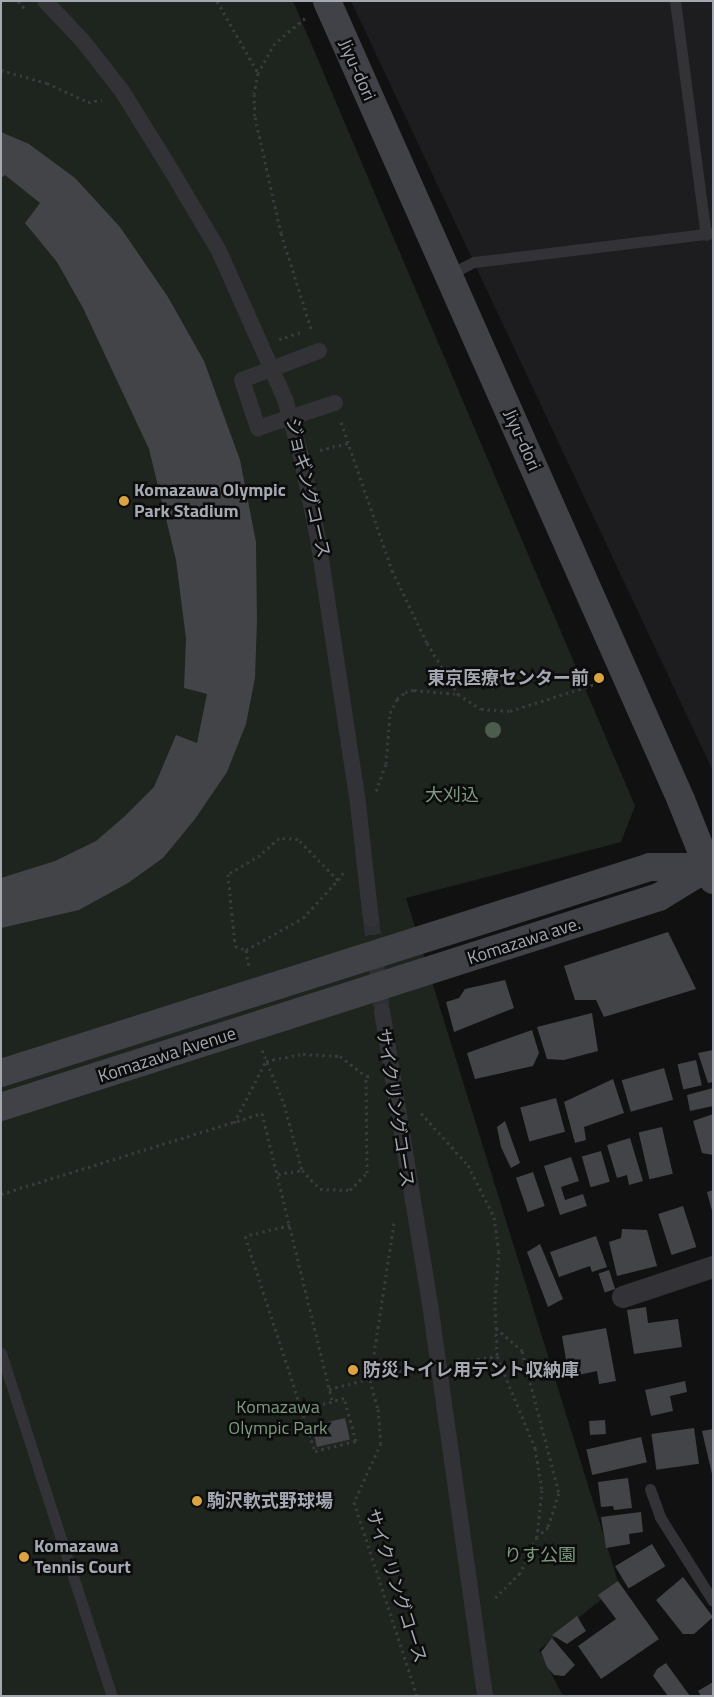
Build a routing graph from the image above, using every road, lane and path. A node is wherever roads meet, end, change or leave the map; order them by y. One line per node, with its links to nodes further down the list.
1 (46, 1): 8 (street)
2 (217, 1): 7 (path)
3 (327, 1): 10 (main road, Jiyu-dori)
4 (675, 1): 9 (lane)
5 (306, 18): 7 (path)
6 (1, 70): 8 (path)
7 (258, 73): 11 (path)
8 (122, 91): 12 (street)
9 (709, 234): 10 (lane)
10 (448, 275): 20 (main road, Jiyu-dori)
11 (311, 330): 12 (path); 13 (path)
12 (260, 344): 16 (street)
13 (319, 351): 14 (street)
14 (335, 403): 15 (path)
15 (348, 443): 16 (path); 18 (path)
16 (301, 456): 19 (street)
17 (596, 684): 18 (path)
18 (458, 694): 19 (path)
19 (358, 804): 21 (street)
20 (711, 871): 24 (main road, Komazawa ave.); 25 (main road, Komazawa ave.)
21 (371, 919)
22 (246, 950): 22 (path); 23 (path)
23 (249, 966)
24 (329, 968): 28 (main road, Komazawa Avenue)
25 (333, 1002): 30 (main road, Komazawa Avenue)
26 (382, 1011): 29 (street)
27 (266, 1061): 31 (path); 32 (path); 32 (path)
28 (1, 1073)
29 (398, 1093): 39 (path); 42 (street)
30 (1, 1107)
31 (234, 1123): 33 (path); 34 (path)
32 (302, 1170): 33 (path)
33 (278, 1174): 36 (path)
34 (1, 1194)
35 (395, 1214): 51 (path, サイクリングコース)
36 (290, 1225): 43 (path); 45 (path)
37 (713, 1267): 38 (street)
38 (623, 1297)
39 (495, 1328): 41 (path); 47 (path)
40 (1, 1353): 50 (lane)
41 (497, 1356): 42 (path); 47 (path)
42 (436, 1366): 43 (path); 49 (street)
43 (328, 1389): 44 (path)
44 (332, 1401): 45 (path); 45 (path)
45 (302, 1410)
46 (650, 1489): 48 (lane)
47 (537, 1537): 49 (path)
48 (713, 1600)
49 (475, 1612): 52 (street)
50 (112, 1696)
51 (417, 1696)
52 (485, 1696)

